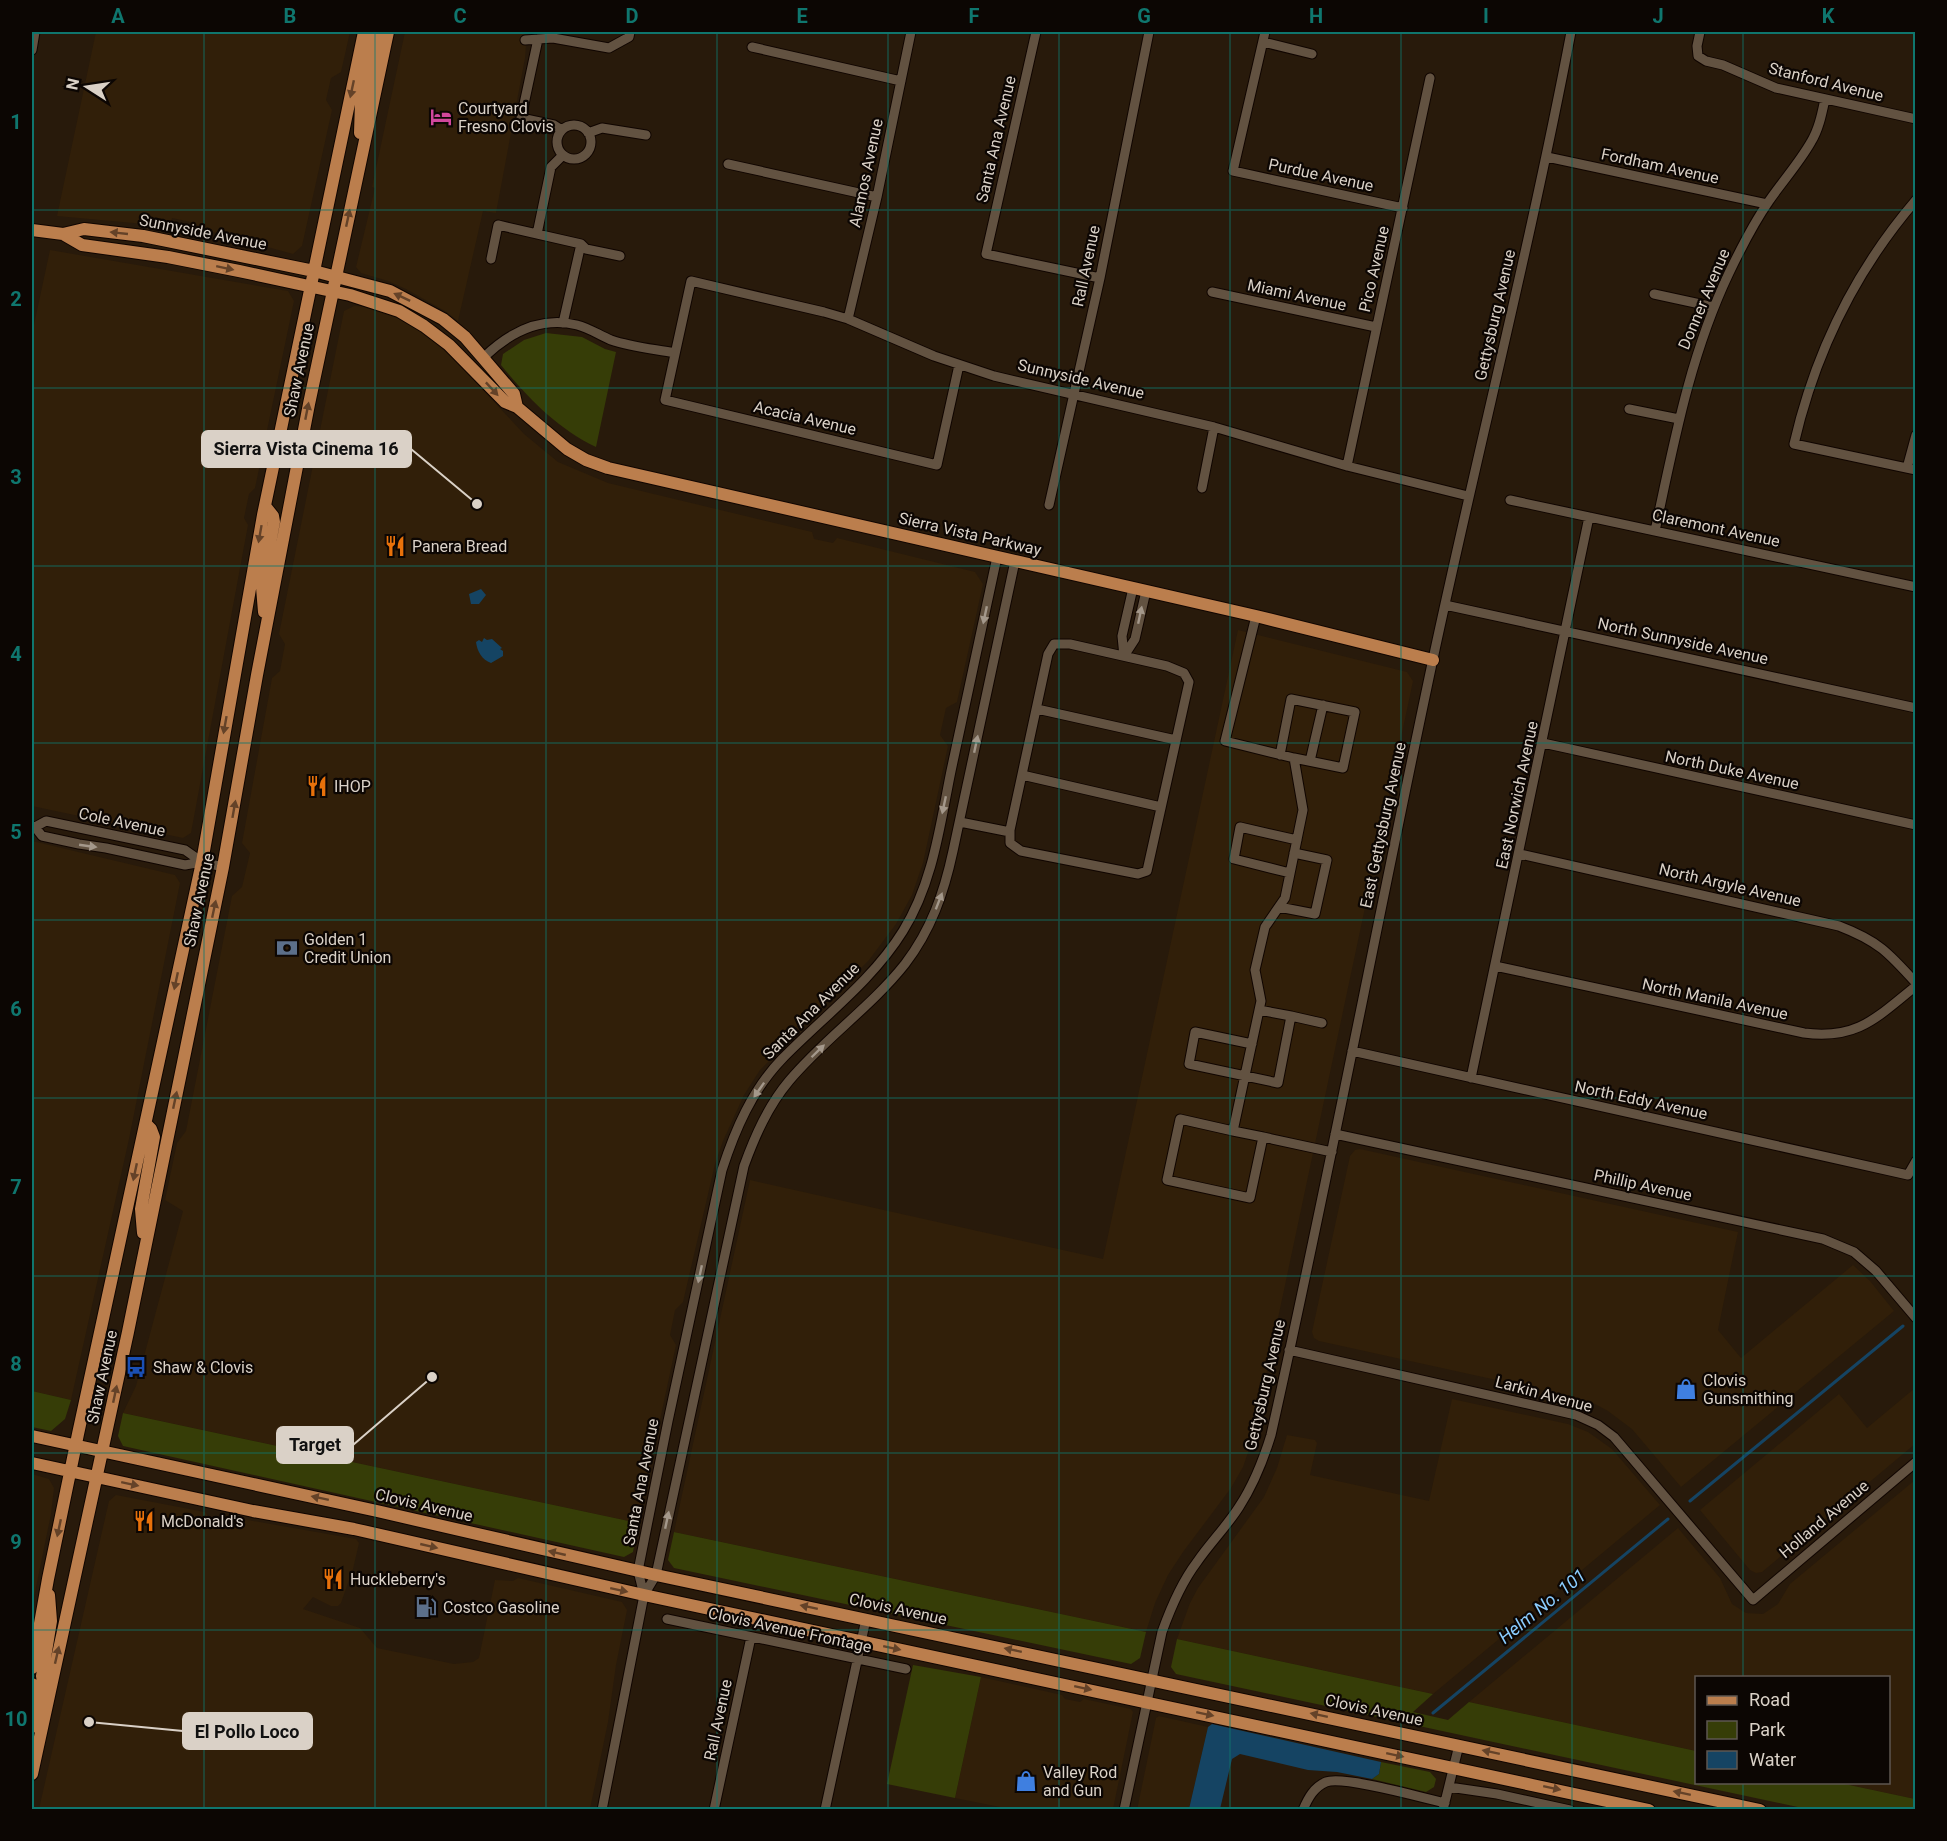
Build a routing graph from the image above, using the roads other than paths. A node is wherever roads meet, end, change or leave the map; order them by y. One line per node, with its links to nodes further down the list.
1 (35, 32): 16 (street)
2 (364, 32): 39 (main road, Shaw Avenue, one-way to 39)
3 (376, 32): 28 (main road)
4 (388, 32): 28 (main road, Shaw Avenue)
5 (630, 32): 12 (street)
6 (911, 32): 19 (street, Alamos Avenue)
7 (1036, 32): 41 (street, Santa Ana Avenue)
8 (1149, 32): 41 (street, Rall Avenue)
9 (1265, 32): 14 (street)
10 (1571, 32): 26 (street, Gettysburg Avenue)
11 (1700, 32): 20 (street, Stanford Avenue)
12 (538, 39): 13 (street); 22 (street)
13 (525, 40)
14 (1263, 42): 17 (street); 32 (street, Purdue Avenue)
15 (752, 47): 19 (street)
16 (32, 50)
17 (1312, 54)
18 (1430, 78): 32 (street, Pico Avenue)
19 (901, 81): 29 (street, Alamos Avenue)
20 (1825, 99): 21 (street, Stanford Avenue); 31 (street, Donner Avenue)
21 (1916, 119)
22 (562, 130): 23 (street); 25 (street)
23 (588, 133): 24 (street); 25 (street)
24 (646, 135)
25 (563, 155): 35 (street)
26 (1547, 157): 31 (street, Fordham Avenue); 63 (street, Gettysburg Avenue)
27 (728, 164): 29 (street)
28 (358, 171): 40 (main road, Shaw Avenue, one-way to 28)
29 (877, 198): 48 (street, Alamos Avenue)
30 (1916, 200): 61 (street)
31 (1767, 204): 46 (street, Donner Avenue)
32 (1403, 208): 50 (street, Pico Avenue)
33 (32, 230): 34 (main road, Sunnyside Avenue)
34 (63, 234): 39 (main road, Sunnyside Avenue, one-way to 34); 42 (main road, Sunnyside Avenue, one-way to 42)
35 (537, 234): 36 (street); 38 (street)
36 (581, 244): 37 (street); 49 (street)
37 (620, 256)
38 (491, 259)
39 (314, 271): 40 (main road, Sunnyside Avenue); 42 (main road, Shaw Avenue)
40 (336, 276): 43 (main road, Shaw Avenue); 52 (main road, Sierra Vista Parkway, one-way to 40)
41 (1100, 278): 54 (street, Rall Avenue)
42 (310, 286): 43 (main road, Sunnyside Avenue); 66 (main road, Shaw Avenue)
43 (333, 291): 47 (main road, Sierra Vista Parkway); 75 (main road, Shaw Avenue, one-way to 43)
44 (1212, 292): 50 (street, Miami Avenue)
45 (1654, 294): 46 (street)
46 (1714, 307): 57 (street, Donner Avenue)
47 (399, 311): 52 (main road); 55 (main road, Sierra Vista Parkway, one-way to 55)
48 (848, 319): 51 (street, Sunnyside Avenue); 53 (street, Sunnyside Avenue)
49 (563, 323): 51 (street); 52 (street)
50 (1376, 327): 60 (street, Pico Avenue)
51 (675, 353): 53 (street, Acacia Avenue)
52 (484, 357): 55 (main road, Sierra Vista Parkway)
53 (959, 365): 54 (street, Sunnyside Avenue)
54 (1073, 394): 58 (street, Sunnyside Avenue); 65 (street, Rall Avenue)
55 (517, 407): 69 (main road, Sierra Vista Parkway)
56 (1629, 409): 57 (street)
57 (1679, 419): 68 (street, Donner Avenue)
58 (1214, 427): 60 (street, Sunnyside Avenue); 62 (street)
59 (1916, 435): 61 (street)
60 (1347, 466): 63 (street, Sunnyside Avenue)
61 (1911, 469)
62 (1202, 488)
63 (1468, 496): 73 (street, Gettysburg Avenue)
64 (1509, 500): 67 (street, Claremont Avenue)
65 (1049, 505)
66 (265, 506): 75 (main road); 96 (main road, Shaw Avenue, one-way to 96)
67 (1589, 517): 68 (street, Claremont Avenue); 76 (street, East Norwich Avenue)
68 (1655, 531): 71 (street, Claremont Avenue)
69 (997, 557): 70 (main road, Sierra Vista Parkway); 125 (street, Santa Ana Avenue, one-way to 125)
70 (1015, 561): 72 (main road, Sierra Vista Parkway); 89 (street, Santa Ana Avenue, one-way to 70)
71 (1916, 587)
72 (1140, 590): 74 (main road, Sierra Vista Parkway); 77 (street)
73 (1445, 605): 76 (street, North Sunnyside Avenue); 78 (street, East Gettysburg Avenue)
74 (1256, 616): 78 (main road, Sierra Vista Parkway); 84 (street)
75 (265, 631): 97 (main road, Shaw Avenue, one-way to 75)
76 (1567, 631): 80 (street, North Sunnyside Avenue); 83 (street, East Norwich Avenue)
77 (1124, 656): 81 (street); 82 (street)
78 (1433, 660): 106 (street, East Gettysburg Avenue)
79 (1323, 705): 84 (street); 86 (street); 86 (street)
80 (1916, 708)
81 (1036, 709): 82 (street); 87 (street)
82 (1176, 740): 88 (street)
83 (1543, 743): 90 (street, North Duke Avenue); 95 (street, East Norwich Avenue)
84 (1280, 755): 85 (street)
85 (1294, 758): 86 (street); 93 (street)
86 (1310, 761)
87 (1022, 775): 88 (street); 92 (street)
88 (1161, 807): 92 (street)
89 (960, 822): 92 (street); 126 (street, Santa Ana Avenue, one-way to 89)
90 (1916, 825)
91 (33, 826): 96 (street, Cole Avenue, one-way to 96); 96 (street, Cole Avenue)
92 (1011, 832)
93 (1297, 840): 94 (street); 98 (street)
94 (1294, 853): 98 (street); 99 (street)
95 (1520, 854): 100 (street, East Norwich Avenue); 101 (street, North Argyle Avenue)
96 (201, 862): 97 (street, Cole Avenue); 109 (main road, Shaw Avenue, one-way to 109)
97 (223, 867): 115 (main road, Shaw Avenue, one-way to 97)
98 (1290, 873): 99 (street)
99 (1279, 907): 102 (street)
100 (1495, 966): 101 (street, North Manila Avenue); 108 (street, East Norwich Avenue)
101 (1916, 984)
102 (1259, 1010): 103 (street); 105 (street)
103 (1291, 1017): 104 (street); 107 (street)
104 (1322, 1023)
105 (1252, 1044): 107 (street); 107 (street)
106 (1352, 1051): 108 (street, North Eddy Avenue); 111 (street, Gettysburg Avenue)
107 (1245, 1076): 110 (street)
108 (1472, 1078): 114 (street, North Eddy Avenue)
109 (146, 1124): 115 (main road); 119 (main road, Shaw Avenue, one-way to 119)
110 (1233, 1131): 112 (street); 112 (street)
111 (1335, 1134): 113 (street, Gettysburg Avenue); 116 (street, Phillip Avenue)
112 (1263, 1137): 113 (street)
113 (1332, 1152): 117 (street, Gettysburg Avenue)
114 (1916, 1161)
115 (144, 1249): 120 (main road, Shaw Avenue, one-way to 115)
116 (1916, 1318)
117 (1289, 1350): 129 (street, Larkin Avenue); 137 (street, Gettysburg Avenue)
118 (32, 1436): 119 (main road, Clovis Avenue)
119 (76, 1445): 120 (main road, Clovis Avenue); 123 (main road, Shaw Avenue)
120 (103, 1452): 124 (main road, Shaw Avenue); 125 (main road, Clovis Avenue, one-way to 120)
121 (1916, 1462): 129 (street, Holland Avenue)
122 (32, 1463): 123 (main road)
123 (71, 1471): 124 (main road); 127 (main road, Shaw Avenue, one-way to 127)
124 (97, 1477): 128 (main road, one-way to 128); 139 (main road, Shaw Avenue, one-way to 124)
125 (639, 1571): 126 (main road, Clovis Avenue); 128 (street, Santa Ana Avenue)
126 (656, 1575): 128 (street, Santa Ana Avenue); 131 (main road, Clovis Avenue, one-way to 126)
127 (48, 1579): 135 (main road, Shaw Avenue); 139 (main road)
128 (644, 1595): 133 (main road); 147 (street, Santa Ana Avenue)
129 (1753, 1600)
130 (668, 1619): 132 (street, Clovis Avenue Frontage)
131 (866, 1619): 133 (street); 137 (main road, Clovis Avenue, one-way to 131)
132 (751, 1637): 134 (street, Clovis Avenue Frontage); 148 (street, Rall Avenue)
133 (861, 1641): 134 (street); 140 (main road, one-way to 140)
134 (857, 1659): 136 (street, Clovis Avenue Frontage); 149 (street)
135 (32, 1668)
136 (906, 1669)
137 (1153, 1679): 140 (street, Gettysburg Avenue); 142 (main road, Clovis Avenue, one-way to 137)
138 (32, 1684): 141 (main road)
139 (50, 1687): 144 (main road, Shaw Avenue)
140 (1148, 1701): 143 (main road, one-way to 143); 150 (street)
141 (32, 1727)
142 (1459, 1745): 143 (street); 154 (main road, Clovis Avenue, one-way to 142)
143 (1454, 1767): 145 (street); 153 (main road, one-way to 153)
144 (32, 1774)
145 (1449, 1787): 146 (street); 152 (street)
146 (1444, 1806): 151 (street)
147 (602, 1809)
148 (714, 1809)
149 (825, 1809)
150 (1124, 1809)
151 (1303, 1809)
152 (1570, 1809)
153 (1649, 1809)
154 (1760, 1809)

